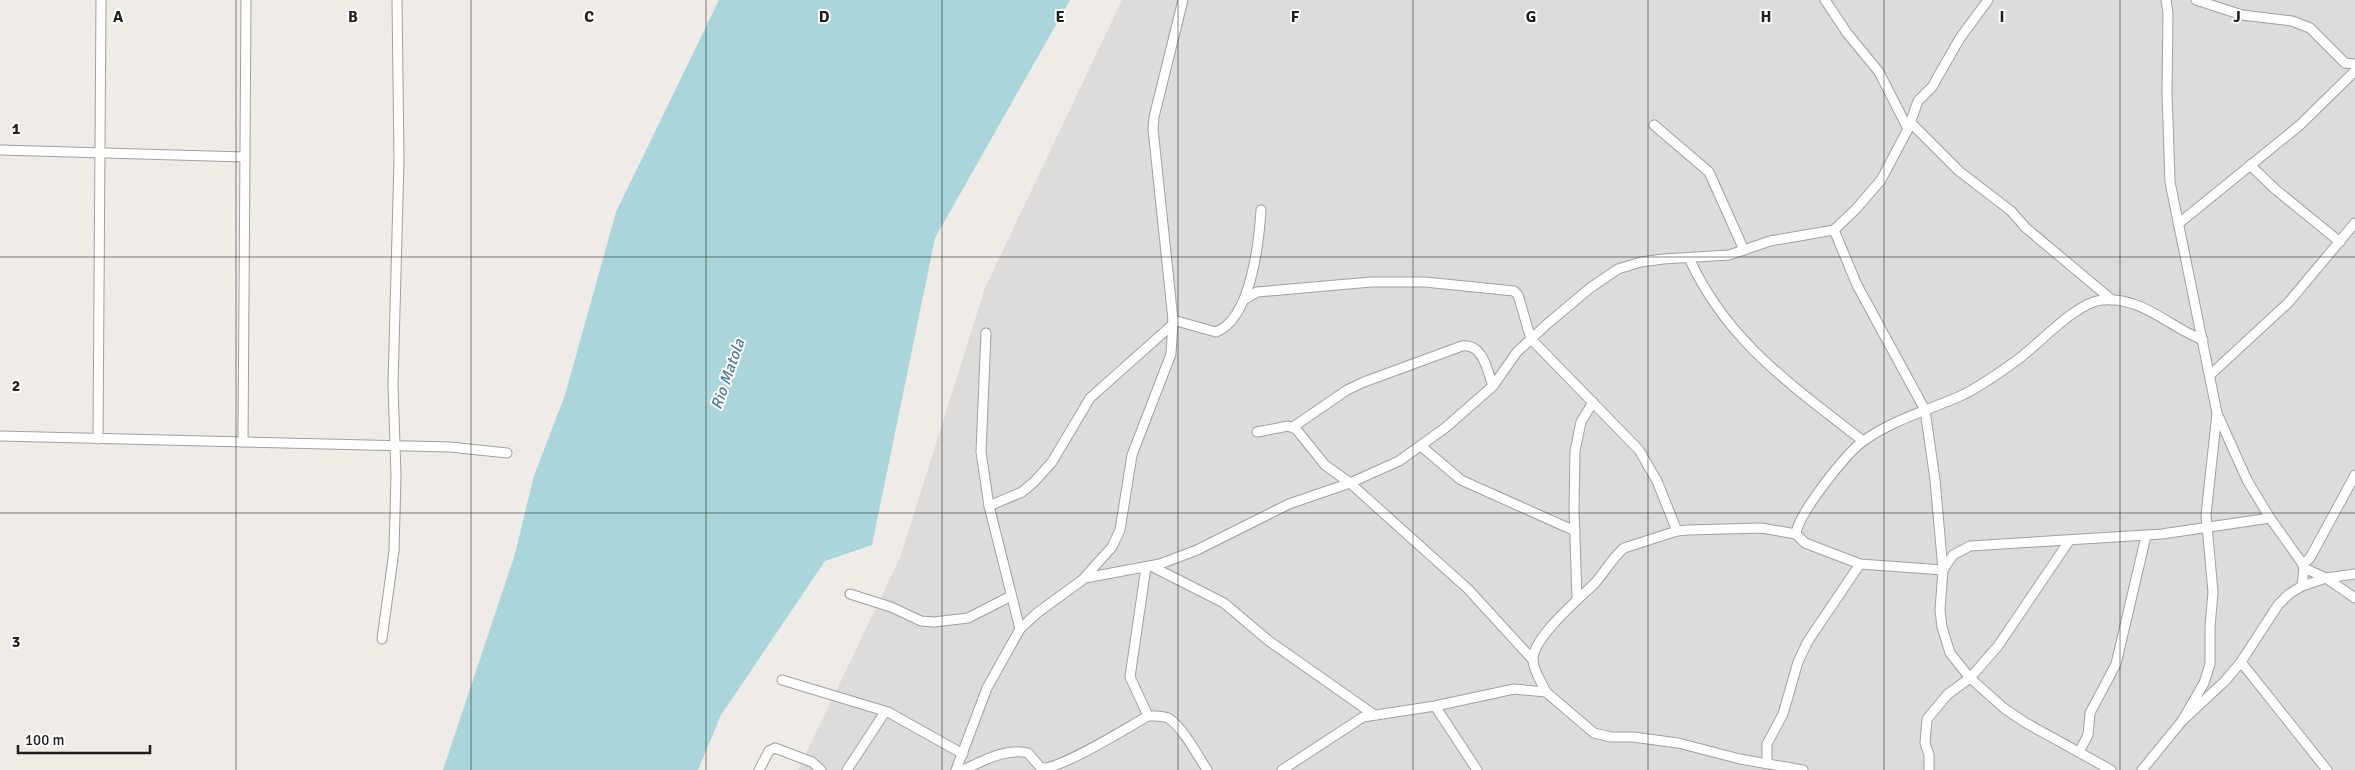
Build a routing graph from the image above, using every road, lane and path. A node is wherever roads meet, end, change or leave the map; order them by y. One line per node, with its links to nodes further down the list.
1 (101, 0): 16 (street)
2 (246, 0): 17 (street)
3 (396, 0): 45 (street)
4 (1183, 0): 30 (street)
5 (1825, 0): 14 (street)
6 (1988, 0): 14 (street)
7 (2166, 0): 21 (street)
8 (2196, 0): 9 (street)
9 (2345, 62): 10 (street); 12 (street)
10 (2355, 64)
11 (2355, 71): 12 (street)
12 (2347, 80): 18 (street)
13 (1654, 125): 24 (street)
14 (1909, 125): 22 (street); 26 (street)
15 (0, 150): 16 (street)
16 (99, 154): 17 (street); 42 (street)
17 (245, 157): 43 (street)
18 (2250, 165): 21 (street); 23 (street)
19 (1261, 210): 27 (street)
20 (2355, 223): 23 (street)
21 (2178, 224): 33 (street)
22 (1834, 230): 24 (street); 37 (street)
23 (2340, 242): 34 (street)
24 (1744, 250): 25 (street)
25 (1688, 258): 32 (street); 44 (street)
26 (2097, 288): 28 (street); 29 (street)
27 (1245, 299): 30 (street); 32 (street)
28 (2112, 300): 29 (street); 33 (street)
29 (2094, 302): 37 (street)
30 (1173, 322): 50 (street); 63 (street)
31 (986, 333): 50 (street)
32 (1531, 339): 35 (street); 36 (street)
33 (2202, 340): 34 (street)
34 (2210, 376): 38 (street)
35 (1493, 386): 39 (street); 46 (street)
36 (1593, 402): 53 (street); 54 (street)
37 (1925, 410): 44 (street); 61 (street)
38 (2217, 413): 51 (street); 52 (street)
39 (1293, 427): 40 (street); 49 (street)
40 (1257, 432)
41 (0, 436): 42 (street)
42 (98, 438): 43 (street)
43 (243, 442): 45 (street)
44 (1863, 442): 55 (street)
45 (395, 445): 47 (street); 71 (street)
46 (1421, 446): 49 (street); 53 (street)
47 (506, 453)
48 (2355, 474): 59 (street)
49 (1350, 483): 60 (street); 72 (street)
50 (989, 506): 67 (street)
51 (2270, 518): 52 (street); 59 (street)
52 (2206, 528): 56 (street); 81 (street)
53 (1575, 531): 69 (street)
54 (1677, 531): 55 (street); 69 (street)
55 (1796, 534): 58 (street)
56 (2146, 536): 57 (street); 82 (street)
57 (2069, 541): 61 (street); 74 (street)
58 (1860, 564): 61 (street); 84 (street)
59 (2303, 566): 64 (street); 65 (street)
60 (1148, 567): 63 (street); 79 (street); 80 (street)
61 (1943, 570): 74 (street)
62 (2353, 575): 64 (street); 68 (street)
63 (1084, 578): 70 (street)
64 (2326, 578): 65 (street); 68 (street)
65 (2302, 586): 73 (street)
66 (850, 594): 67 (street)
67 (1011, 596): 70 (street)
68 (2353, 597)
69 (1577, 598): 72 (street)
70 (1020, 629): 83 (street)
71 (382, 639)
72 (1533, 660): 76 (street)
73 (2241, 662): 81 (street); 98 (street)
74 (1970, 678): 82 (street); 95 (street)
75 (782, 680): 78 (street)
76 (1546, 692): 77 (street); 84 (street)
77 (1434, 706): 79 (street); 93 (street)
78 (885, 712): 83 (street); 88 (street)
79 (1373, 714): 92 (street)
80 (1148, 716): 90 (street); 91 (street)
81 (2182, 721): 97 (street)
82 (2079, 752): 96 (street)
83 (963, 754): 89 (street)
84 (1767, 763): 85 (street)
85 (1792, 769): 94 (street)
86 (759, 770): 87 (street)
87 (821, 770)
88 (847, 770)
89 (956, 770)
90 (963, 770)
91 (1207, 770)
92 (1282, 770)
93 (1477, 770)
94 (1803, 770)
95 (1929, 770)
96 (2111, 770)
97 (2142, 770)
98 (2327, 770)

